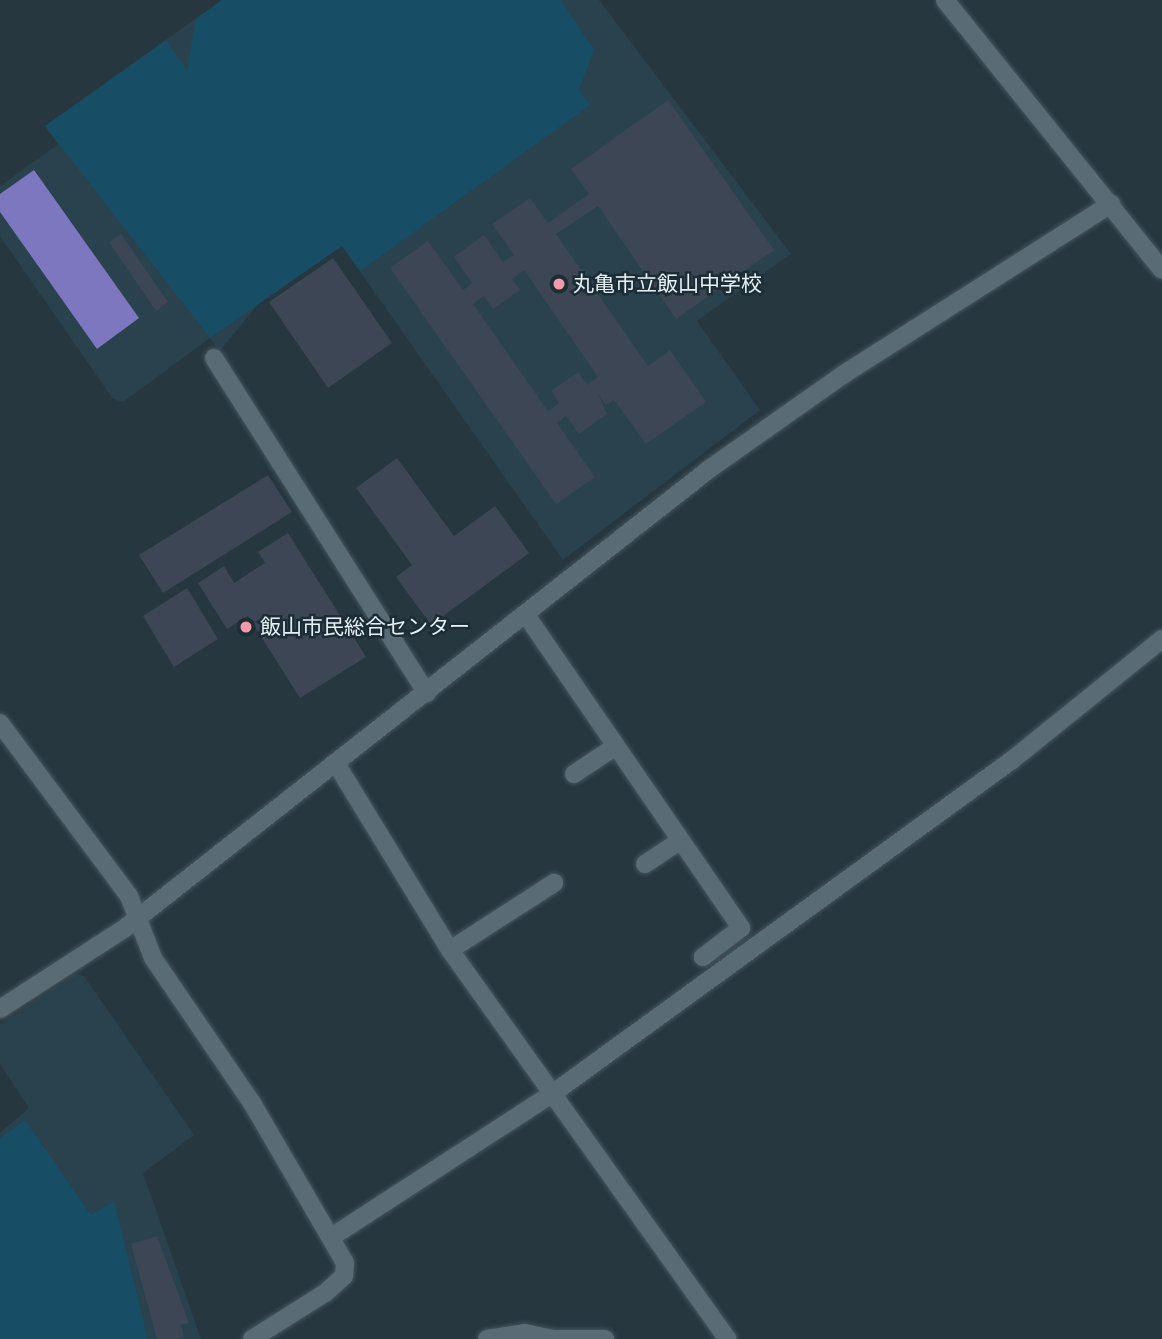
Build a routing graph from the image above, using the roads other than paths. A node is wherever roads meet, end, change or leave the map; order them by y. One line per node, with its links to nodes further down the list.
1 (945, 0): 2 (street)
2 (1111, 204): 3 (street); 5 (street)
3 (1162, 270)
4 (214, 358): 7 (street)
5 (526, 614): 7 (street); 9 (street)
6 (1162, 639): 19 (street)
7 (427, 693): 10 (street)
8 (0, 723): 15 (street)
9 (616, 746): 11 (street); 12 (street)
10 (337, 765): 15 (street); 16 (street)
11 (574, 774)
12 (681, 840): 13 (street); 17 (street)
13 (645, 864)
14 (554, 883): 16 (street)
15 (138, 917): 18 (street); 20 (street)
16 (450, 950): 19 (street)
17 (703, 957)
18 (0, 1009)
19 (552, 1094): 20 (street); 25 (street)
20 (333, 1236): 21 (street)
21 (252, 1339)
22 (487, 1339): 23 (street)
23 (555, 1339): 24 (street)
24 (605, 1339)
25 (727, 1339)

